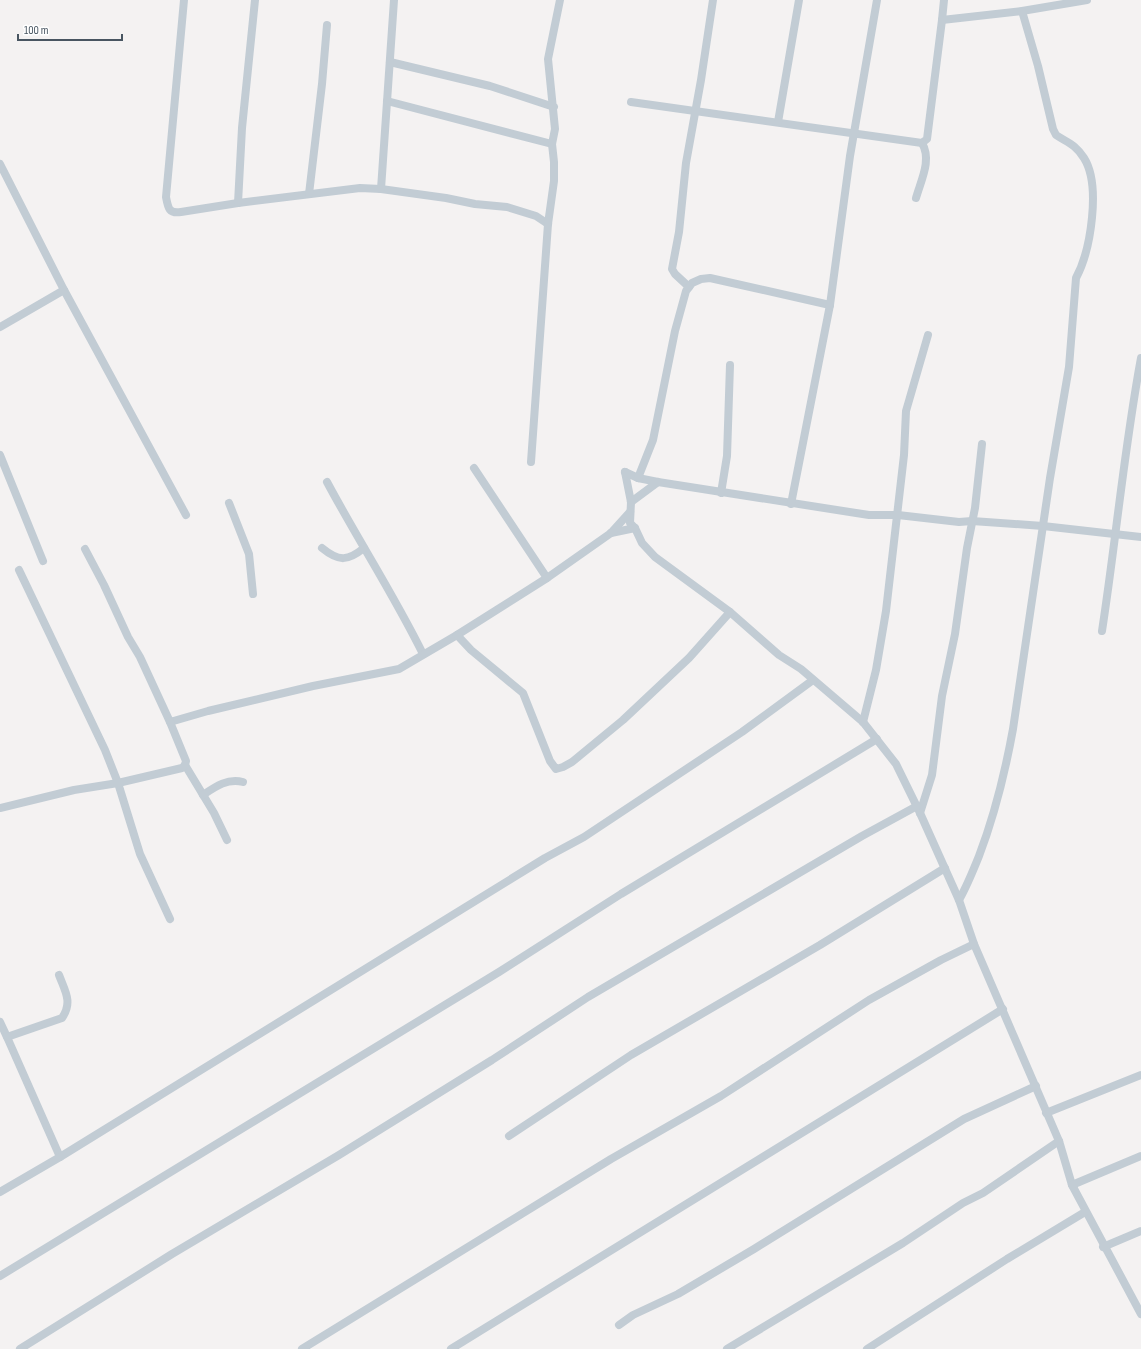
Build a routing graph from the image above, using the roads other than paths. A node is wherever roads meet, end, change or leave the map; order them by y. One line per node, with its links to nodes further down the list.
1 (184, 0): 28 (street)
2 (255, 0): 28 (street)
3 (394, 0): 13 (street)
4 (560, 0): 16 (street)
5 (713, 0): 17 (street)
6 (799, 0): 18 (street)
7 (877, 0): 19 (street)
8 (944, 0): 11 (street)
9 (1088, 0): 10 (street)
10 (1022, 11): 11 (street); 52 (street)
11 (942, 20): 20 (street)
12 (327, 25): 26 (street)
13 (390, 62): 14 (street); 16 (street)
14 (387, 101): 21 (street); 25 (street)
15 (631, 102): 17 (street)
16 (554, 107): 21 (street)
17 (695, 111): 18 (street); 30 (street)
18 (778, 122): 19 (street)
19 (854, 132): 20 (street); 32 (street)
20 (922, 143): 27 (street)
21 (552, 144): 29 (street)
22 (0, 164): 23 (street)
23 (8, 180): 24 (street); 31 (street)
24 (0, 184)
25 (381, 189): 26 (street); 29 (street)
26 (309, 194): 28 (street)
27 (916, 198)
28 (238, 203)
29 (548, 224): 39 (street)
30 (689, 287): 32 (street); 41 (street)
31 (64, 290): 33 (street); 50 (street)
32 (830, 305): 47 (street)
33 (0, 327)
34 (928, 335): 49 (street)
35 (1141, 358): 55 (street)
36 (730, 365): 44 (street)
37 (982, 444): 51 (street)
38 (0, 455): 60 (street)
39 (531, 462)
40 (474, 468): 62 (street)
41 (638, 478): 43 (street); 45 (street)
42 (328, 482): 58 (street)
43 (658, 482): 44 (street); 45 (street)
44 (721, 493): 47 (street)
45 (631, 502): 48 (street)
46 (229, 503): 63 (street)
47 (791, 504): 49 (street)
48 (630, 512): 53 (street); 54 (street)
49 (898, 514): 51 (street); 70 (street)
50 (186, 515)
51 (972, 521): 52 (street); 77 (street)
52 (1042, 526): 55 (street); 80 (street)
53 (635, 528): 54 (street); 64 (street)
54 (611, 533): 62 (street)
55 (1114, 535): 56 (street); 65 (street)
56 (1141, 537)
57 (322, 548): 58 (street)
58 (364, 548): 67 (street)
59 (86, 549): 69 (street)
60 (43, 561)
61 (18, 570): 74 (street)
62 (547, 578): 66 (street)
63 (253, 594)
64 (730, 612): 66 (street); 68 (street)
65 (1102, 631)
66 (457, 635): 67 (street)
67 (423, 654): 69 (street)
68 (813, 680): 70 (street); 93 (street)
69 (170, 722): 72 (street)
70 (863, 722): 71 (street)
71 (877, 739): 77 (street); 99 (street)
72 (185, 765): 74 (street); 75 (street)
73 (243, 782): 75 (street)
74 (118, 783): 76 (street); 81 (street)
75 (203, 795): 78 (street)
76 (0, 808)
77 (918, 810): 79 (street); 102 (street)
78 (227, 840)
79 (944, 868): 80 (street); 90 (street)
80 (958, 900): 82 (street)
81 (170, 919)
82 (974, 944): 84 (street); 103 (street)
83 (59, 974): 86 (street)
84 (1003, 1009): 88 (street); 104 (street)
85 (0, 1022): 86 (street)
86 (7, 1037): 93 (street)
87 (1141, 1075): 89 (street)
88 (1036, 1086): 89 (street); 101 (street)
89 (1046, 1112): 91 (street)
90 (510, 1136)
91 (1059, 1141): 94 (street); 105 (street)
92 (1141, 1156): 94 (street)
93 (60, 1158): 95 (street)
94 (1072, 1185): 96 (street)
95 (0, 1192)
96 (1085, 1212): 98 (street); 106 (street)
97 (1141, 1231): 98 (street)
98 (1104, 1247): 100 (street)
99 (0, 1276)
100 (1141, 1314)
101 (619, 1324)
102 (20, 1349)
103 (302, 1349)
104 (451, 1349)
105 (727, 1349)
106 (867, 1349)

